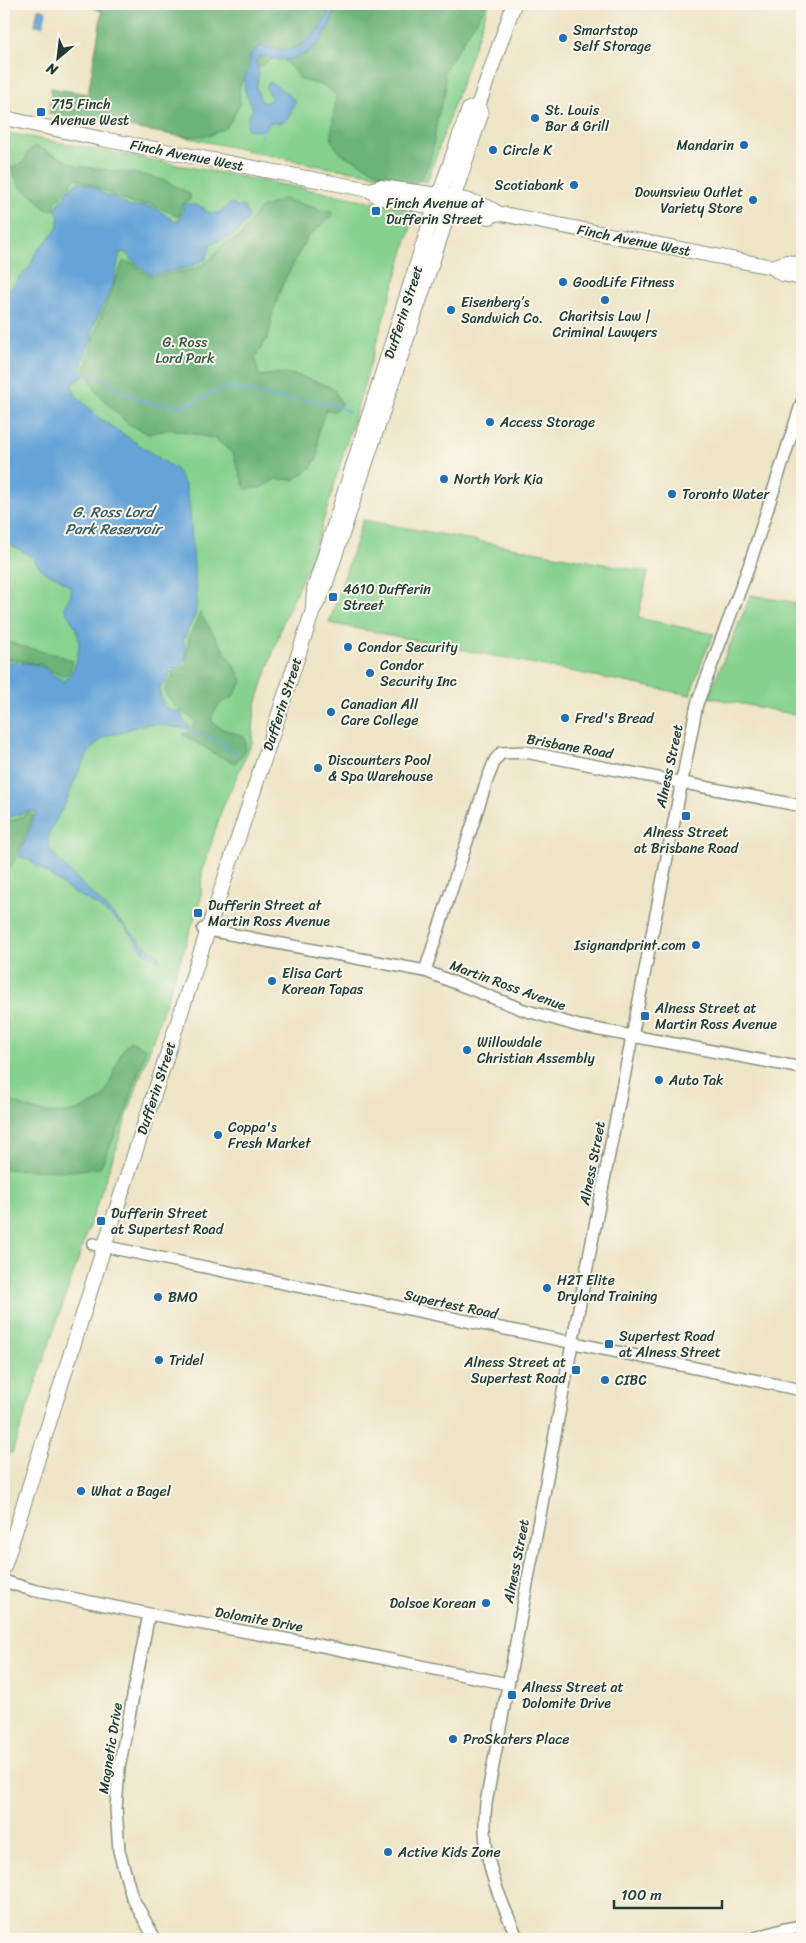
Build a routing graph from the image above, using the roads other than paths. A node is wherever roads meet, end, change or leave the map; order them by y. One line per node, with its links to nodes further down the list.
1 (514, 4): 3 (main road, Dufferin Street)
2 (4, 118): 3 (main road, Finch Avenue West)
3 (444, 203): 5 (main road, Finch Avenue West); 10 (main road, Dufferin Street)
4 (802, 265): 5 (main road, Finch Avenue West)
5 (772, 267): 6 (main road, Finch Avenue West)
6 (802, 278)
7 (802, 402): 8 (street, Alness Street)
8 (680, 783): 9 (street, Brisbane Road); 11 (street, Brisbane Road); 12 (street, Alness Street)
9 (802, 806)
10 (206, 929): 11 (street, Martin Ross Avenue); 14 (main road, Dufferin Street)
11 (425, 971): 12 (street, Martin Ross Avenue)
12 (633, 1036): 13 (street, Martin Ross Avenue); 15 (street, Alness Street)
13 (802, 1068)
14 (99, 1246): 15 (street, Supertest Road); 17 (main road, Dufferin Street)
15 (572, 1344): 16 (street, Supertest Road); 20 (street, Alness Street)
16 (802, 1390)
17 (4, 1568)
18 (4, 1581): 19 (street, Dolomite Drive)
19 (149, 1614): 20 (street, Dolomite Drive); 22 (street, Magnetic Drive)
20 (508, 1684): 23 (street, Alness Street)
21 (802, 1926): 24 (street)
22 (155, 1939)
23 (518, 1939)
24 (752, 1939)

